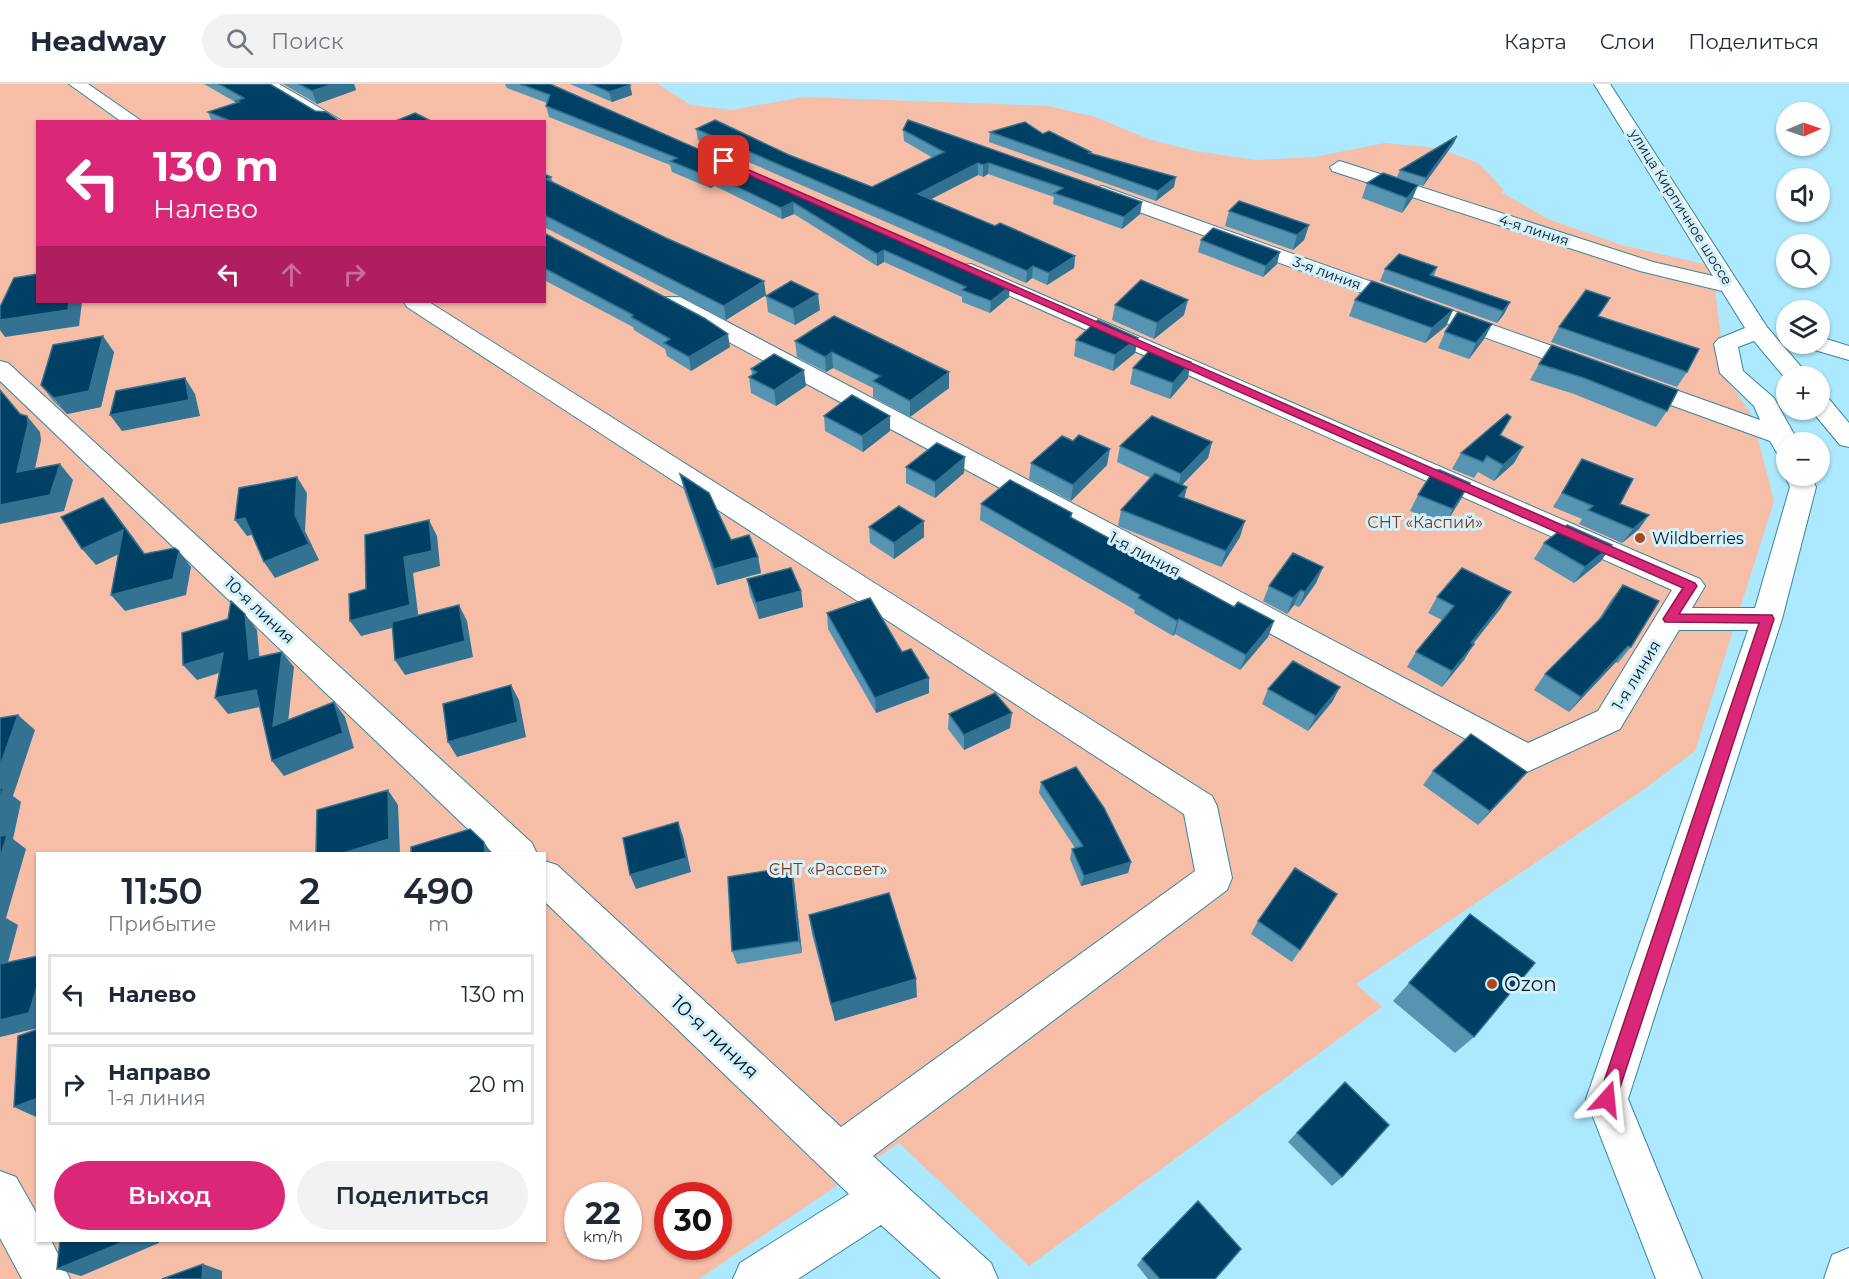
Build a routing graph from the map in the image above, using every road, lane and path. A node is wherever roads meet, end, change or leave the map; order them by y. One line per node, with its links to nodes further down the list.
1 (77, 84): 4 (street)
2 (267, 84): 5 (street)
3 (1602, 84): 9 (street, улица Кирпичное шоссе)
4 (132, 120)
5 (332, 120)
6 (1339, 167): 9 (street, 4-я линия)
7 (1086, 186): 20 (street, 3-я линия)
8 (953, 262): 23 (street, 1-я линия)
9 (1731, 286): 12 (street, улица Кирпичное шоссе)
10 (650, 290): 23 (street, 1-я линия)
11 (417, 303): 27 (street)
12 (1753, 322): 13 (street); 16 (street, улица Кирпичное шоссе); 19 (street)
13 (1776, 329)
14 (1830, 347): 15 (street)
15 (1849, 353)
16 (1789, 366)
17 (0, 368): 25 (street, 10-я линия)
18 (1830, 416): 21 (street)
19 (1779, 432)
20 (1776, 439)
21 (1849, 439)
22 (1803, 486): 24 (street)
23 (1670, 619): 24 (street)
24 (1767, 619): 34 (street)
25 (517, 852)
26 (546, 879): 27 (street, 10-я линия)
27 (840, 1154): 29 (street, 10-я линия)
28 (0, 1192): 31 (street)
29 (884, 1197): 32 (street); 33 (street, 10-я линия)
30 (1849, 1272): 35 (main road)
31 (47, 1279)
32 (756, 1279)
33 (975, 1279)
34 (1679, 1279)
35 (1848, 1279)

